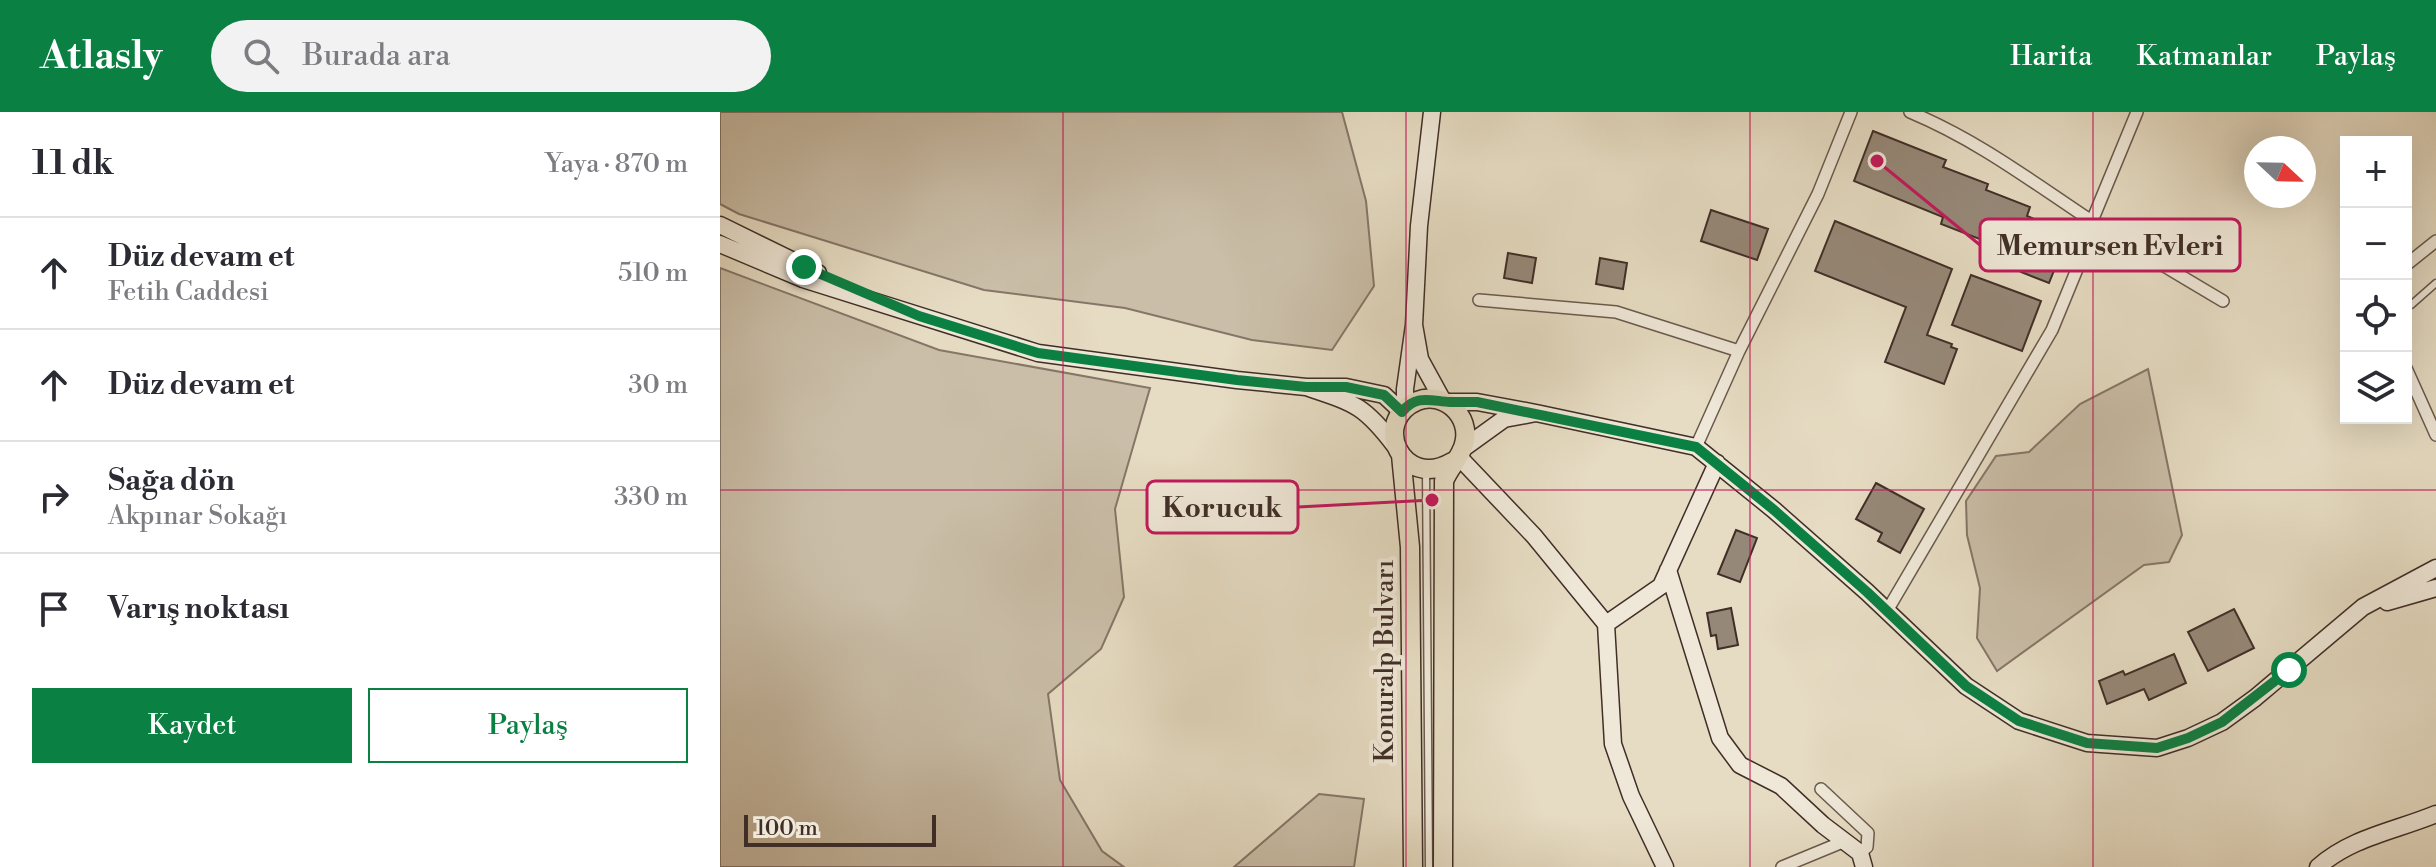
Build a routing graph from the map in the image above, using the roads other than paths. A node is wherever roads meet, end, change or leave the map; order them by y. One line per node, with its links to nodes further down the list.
1 (1432, 112): 15 (street)
2 (1851, 112): 16 (street)
3 (1910, 112): 5 (street)
4 (2137, 112): 5 (street)
5 (2092, 221): 12 (street); 32 (street)
6 (720, 225): 14 (street)
7 (2436, 241): 9 (street)
8 (720, 244): 14 (street)
9 (2412, 260)
10 (2436, 283): 13 (lane)
11 (1479, 300): 16 (street)
12 (2223, 301)
13 (2412, 304)
14 (919, 316): 18 (street)
15 (1414, 325): 19 (street); 20 (street)
16 (1739, 351): 23 (street)
17 (2412, 381): 22 (street)
18 (1306, 387): 20 (street); 24 (street)
19 (1445, 401): 20 (main road); 21 (street); 25 (main road)
20 (1404, 410): 24 (main road)
21 (1536, 413): 23 (street); 25 (street)
22 (2436, 435)
23 (1696, 447): 26 (street)
24 (1398, 451): 27 (main road); 38 (main road, Konuralp Bulvarı)
25 (1457, 456): 27 (main road); 33 (street); 40 (main road)
26 (1717, 463): 29 (street); 32 (street)
27 (1426, 469): 39 (lane)
28 (2436, 568): 31 (street)
29 (1668, 570): 33 (street); 36 (street)
30 (2436, 588): 31 (street)
31 (2363, 607): 32 (street)
32 (1887, 611)
33 (1606, 624): 41 (street)
34 (1821, 789): 37 (street)
35 (2436, 814): 43 (street)
36 (1845, 841): 37 (street); 42 (street)
37 (1862, 860)
38 (1413, 867)
39 (1429, 867)
40 (1443, 867)
41 (1665, 867)
42 (1782, 867)
43 (2318, 867)

